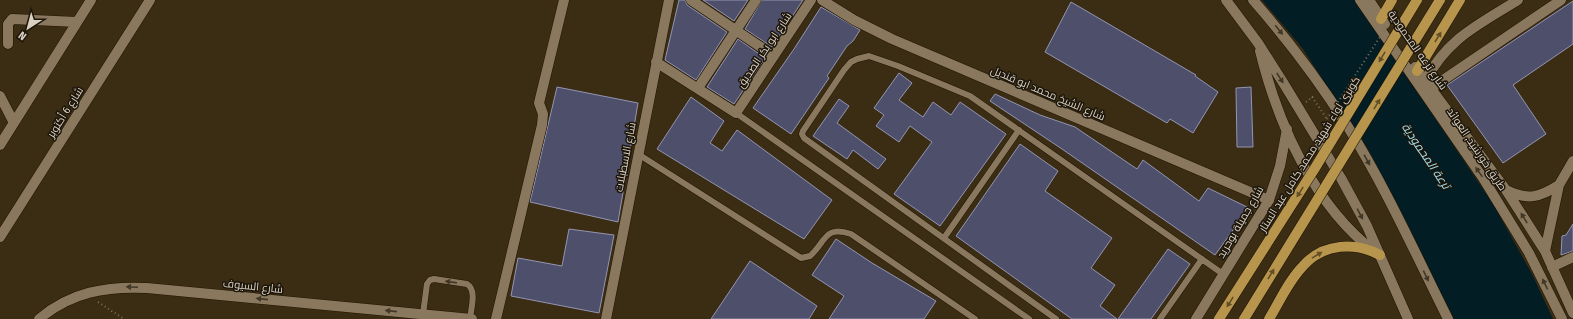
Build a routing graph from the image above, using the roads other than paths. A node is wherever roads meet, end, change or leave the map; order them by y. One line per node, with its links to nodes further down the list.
1 (91, 0): 21 (street)
2 (150, 0): 42 (street, شارع 6 أكتوبر)
3 (564, 0): 56 (street)
4 (668, 0): 26 (street, شارع الاسطبلات)
5 (691, 0): 19 (street)
6 (756, 0): 22 (street)
7 (811, 0): 25 (street, شارع ابو بكر الصديق)
8 (822, 0): 41 (street, شارع الشيخ محمد ابو قنديل)
9 (1226, 0): 23 (street)
10 (1253, 0): 67 (street, one-way to 67)
11 (1360, 0): 68 (street, طريق خورشيد, العوائد, one-way to 11)
12 (1369, 0): 20 (street, شارع ترعه المحمودية)
13 (1392, 0): 20 (main road)
14 (1417, 0): 63 (main road, كوبرى لواء شهيد محمد كامل عبد الستار, one-way to 63, bridge)
15 (1440, 0): 64 (main road, one-way to 15, bridge)
16 (1460, 0): 27 (main road, one-way to 16)
17 (1518, 0): 28 (street)
18 (1562, 0): 28 (street)
19 (704, 4): 22 (street)
20 (1386, 20): 27 (street, شارع ترعه المحمودية)
21 (77, 22): 24 (street); 32 (street)
22 (736, 30): 25 (street); 29 (street)
23 (1258, 43): 33 (street); 46 (street, one-way to 46)
24 (8, 44)
25 (774, 56): 31 (street, شارع ابو بكر الصديق)
26 (656, 62): 29 (street); 37 (street, شارع الاسطبلات)
27 (1417, 71): 28 (street, شارع ترعه المحمودية)
28 (1428, 85): 40 (street, شارع ترعه المحمودية)
29 (698, 88): 31 (street)
30 (0, 96): 32 (street)
31 (736, 113): 59 (lane)
32 (14, 123): 35 (street)
33 (1286, 129): 41 (street, شارع جميلة بوحريد); 46 (street)
34 (1019, 130): 44 (lane); 44 (lane); 48 (lane)
35 (4, 133): 36 (street)
36 (0, 145)
37 (638, 154): 57 (street, شارع الاسطبلات); 58 (lane)
38 (1573, 161): 39 (street)
39 (1559, 185): 40 (street); 45 (street)
40 (1506, 190): 45 (street, شارع ترعه المحمودية, one-way to 40)
41 (1269, 200): 50 (street, شارع جميلة بوحريد)
42 (4, 224): 43 (street, شارع 6 أكتوبر)
43 (0, 237)
44 (944, 238): 60 (lane)
45 (1545, 251): 49 (street, شارع ترعه المحمودية)
46 (1380, 255): 65 (main road, one-way to 46); 66 (street)
47 (1573, 257): 49 (street)
48 (1202, 259): 50 (lane); 61 (lane)
49 (1552, 267): 51 (street, شارع ترعه المحمودية)
50 (1223, 274): 62 (street, شارع جميلة بوحريد)
51 (1569, 293): 52 (street, شارع ترعه المحمودية)
52 (1573, 313)
53 (423, 314): 54 (street, شارع السيوف, one-way to 54); 55 (street, شارع السيوف); 55 (lane, one-way to 53)
54 (39, 319)
55 (471, 319)
56 (496, 319)
57 (606, 319)
58 (975, 319)
59 (1029, 319)
60 (1056, 319)
61 (1160, 319)
62 (1196, 319)
63 (1219, 319)
64 (1244, 319)
65 (1268, 319)
66 (1408, 319)
67 (1448, 319)
68 (1562, 319)

